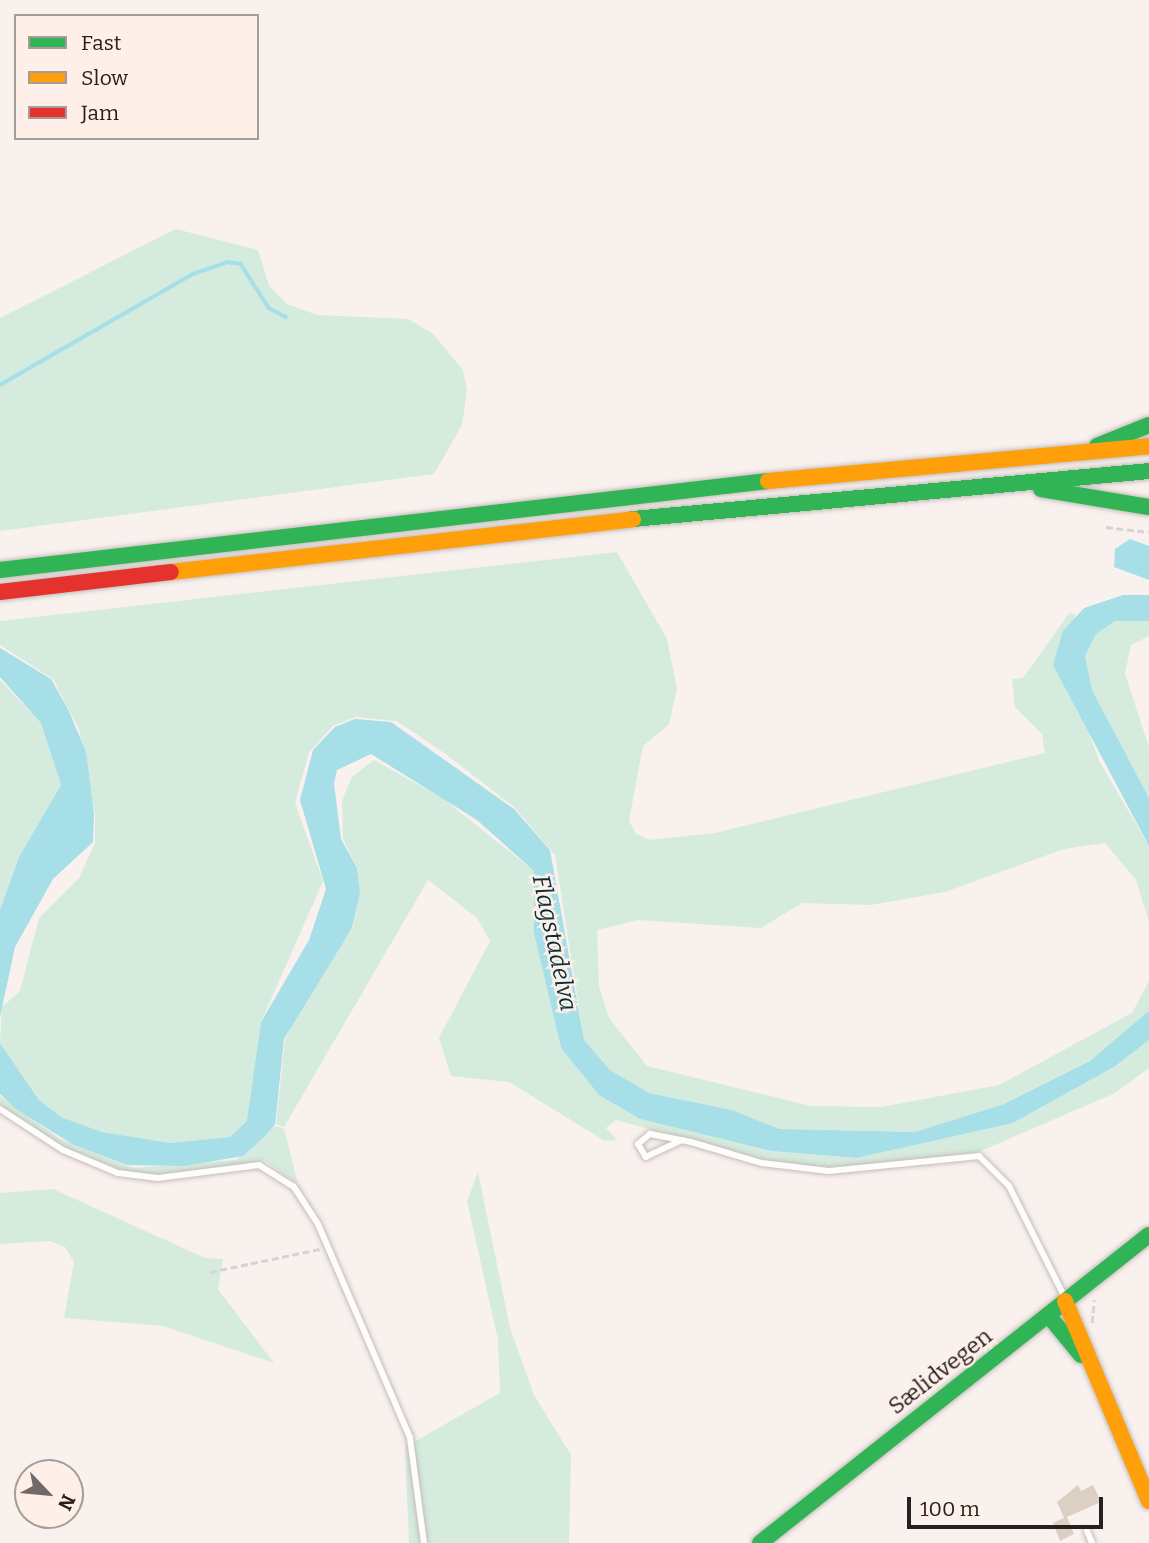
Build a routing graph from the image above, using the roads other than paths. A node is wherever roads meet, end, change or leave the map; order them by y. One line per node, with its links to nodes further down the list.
1 (1149, 425): 3 (main road)
2 (1149, 446): 3 (main road)
3 (1091, 449): 7 (main road)
4 (1149, 471): 5 (main road)
5 (989, 483): 6 (main road); 8 (main road)
6 (1149, 507)
7 (0, 570)
8 (0, 592)
9 (0, 1109): 17 (lane)
10 (682, 1140): 10 (lane); 12 (lane)
11 (1149, 1235): 12 (main road, Sælidvegen)
12 (1065, 1301): 13 (main road, Sælidvegen); 14 (main road)
13 (1048, 1315): 14 (main road); 18 (main road, Sælidvegen)
14 (1091, 1368): 15 (main road)
15 (1149, 1501)
16 (1087, 1531): 19 (lane)
17 (425, 1543)
18 (760, 1543)
19 (1092, 1543)

